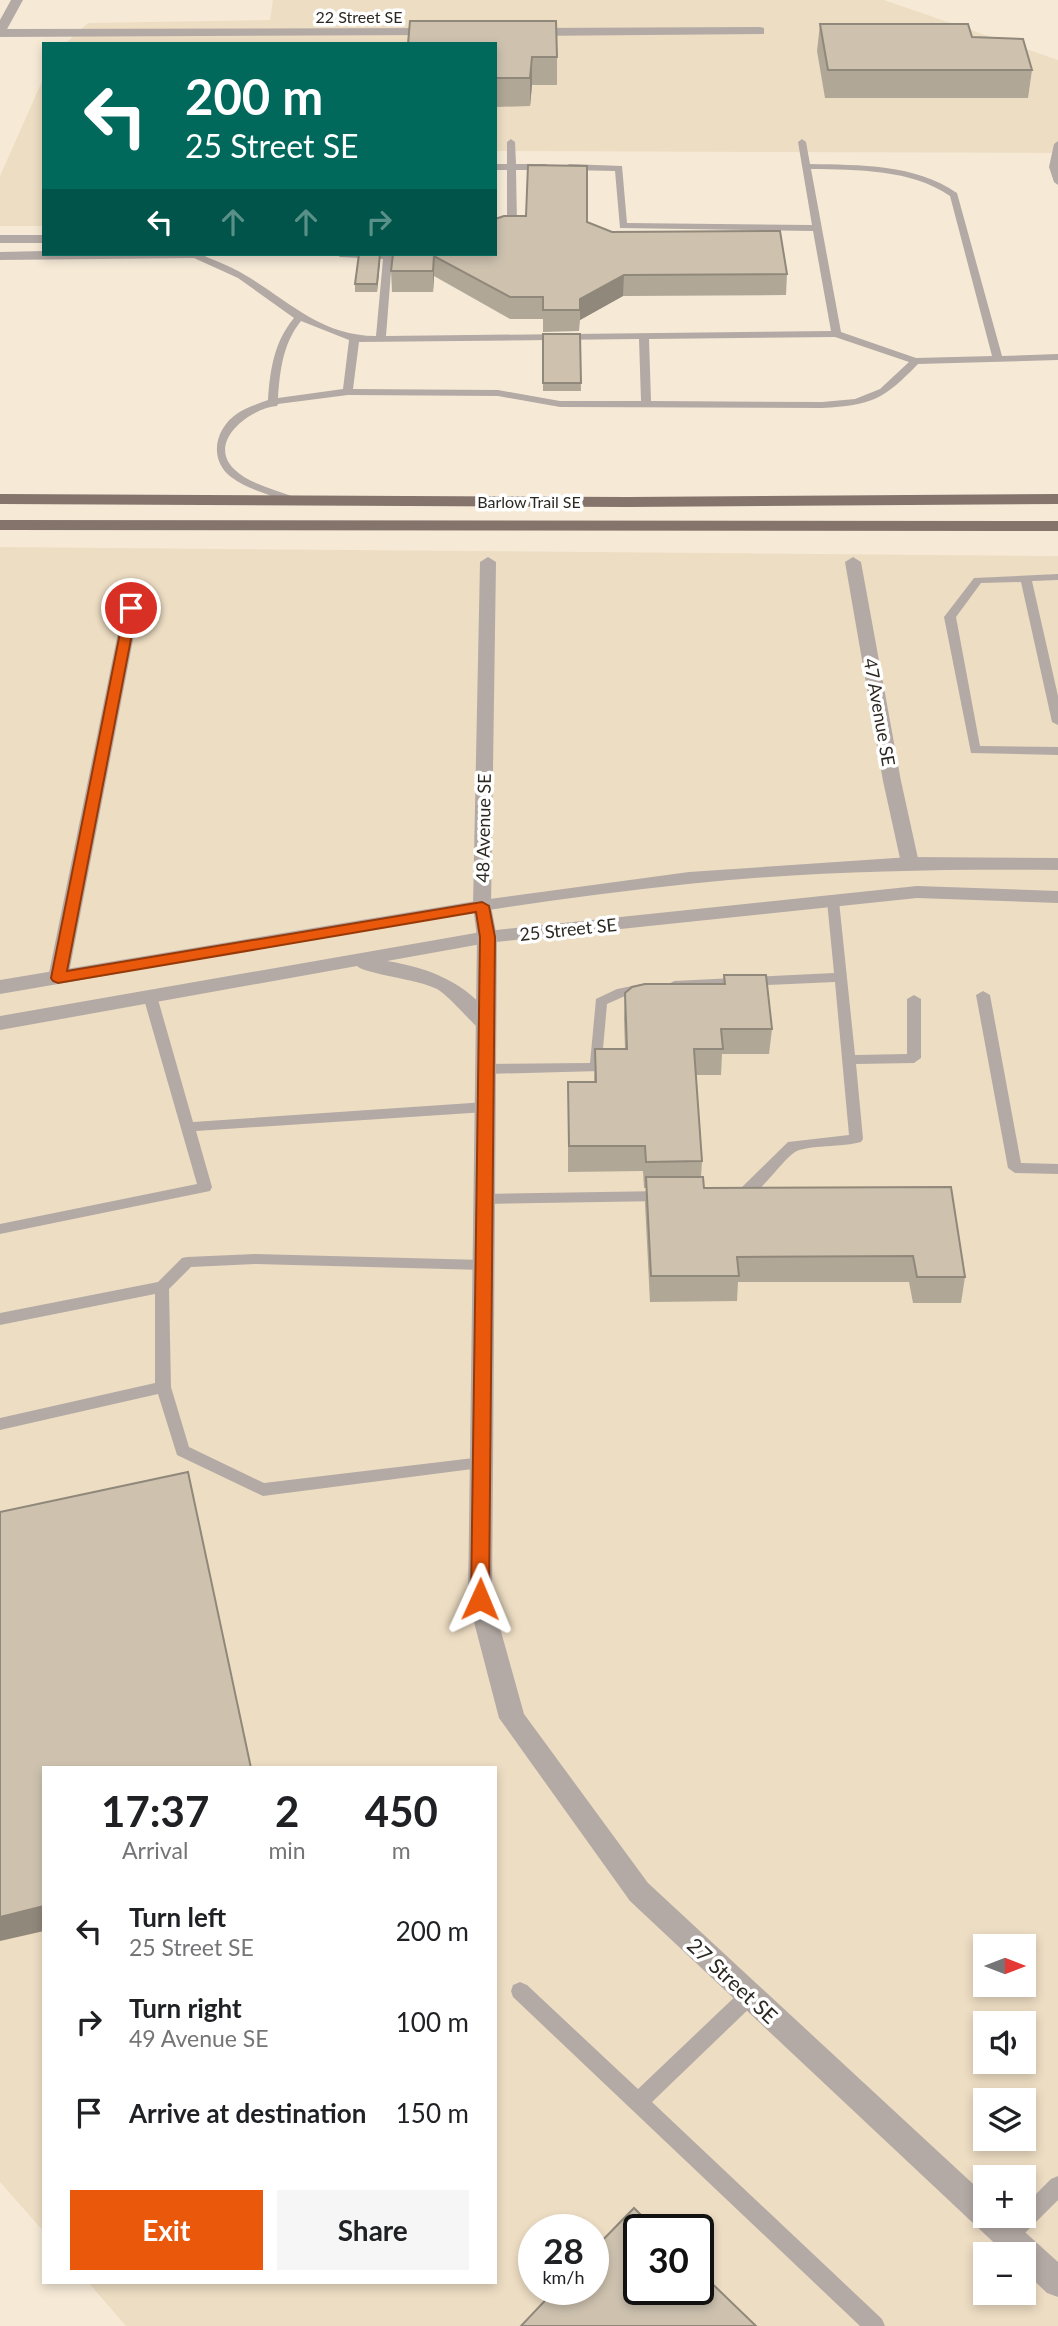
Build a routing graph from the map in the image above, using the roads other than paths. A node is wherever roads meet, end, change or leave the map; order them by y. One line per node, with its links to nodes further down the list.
1 (17, 0): 2 (street)
2 (0, 32): 6 (street, 22 Street SE)
3 (445, 32): 6 (street, 22 Street SE)
4 (514, 32): 5 (street)
5 (760, 32)
6 (239, 38)
7 (511, 142): 12 (lane)
8 (802, 142): 10 (lane)
9 (1058, 144): 13 (lane)
10 (806, 166): 15 (lane); 30 (lane)
11 (497, 167): 12 (lane)
12 (513, 167): 14 (lane); 15 (lane)
13 (1058, 183)
14 (497, 228)
15 (817, 228): 25 (lane)
16 (0, 239): 17 (street)
17 (42, 239)
18 (0, 256): 19 (street)
19 (42, 256)
20 (199, 256): 24 (lane)
21 (372, 256): 23 (lane)
22 (402, 256): 23 (lane)
23 (388, 257): 27 (lane)
24 (299, 317): 28 (lane); 33 (lane)
25 (836, 334): 26 (lane); 31 (lane)
26 (644, 336): 27 (lane); 34 (lane)
27 (381, 338): 28 (lane)
28 (354, 339): 32 (lane)
29 (1058, 357): 30 (lane)
30 (998, 359): 31 (lane)
31 (915, 361): 34 (lane)
32 (348, 392): 33 (lane); 34 (lane)
33 (272, 404): 36 (lane)
34 (646, 404)
35 (0, 499): 36 (main road, Barlow Trail SE)
36 (290, 499): 37 (main road, Barlow Trail SE)
37 (1058, 499)
38 (0, 525): 39 (main road, Barlow Trail SE)
39 (1058, 526)
40 (488, 562): 51 (street, 48 Avenue SE)
41 (853, 562): 47 (street, 47 Avenue SE)
42 (1026, 578): 43 (lane); 45 (lane); 46 (lane)
43 (1058, 578)
44 (136, 583): 55 (street)
45 (1058, 722)
46 (1058, 751)
47 (910, 863): 48 (street, 25 Street SE); 51 (street, 25 Street SE)
48 (1058, 864)
49 (1058, 897): 50 (street, 25 Street SE)
50 (833, 901): 52 (street, 25 Street SE); 54 (lane)
51 (482, 906): 52 (street, 48 Avenue SE); 55 (street, 25 Street SE)
52 (487, 937): 53 (street, 25 Street SE); 61 (street, 48 Avenue SE)
53 (343, 962): 58 (street, 25 Street SE); 61 (street)
54 (841, 977): 62 (lane); 63 (lane)
55 (58, 978): 56 (street, 25 Street SE)
56 (0, 987)
57 (983, 995): 66 (lane)
58 (150, 996): 60 (street, 25 Street SE); 65 (lane)
59 (914, 999): 62 (lane)
60 (0, 1023)
61 (486, 1024): 63 (street, 48 Avenue SE)
62 (849, 1060): 67 (lane)
63 (486, 1069): 64 (street, 48 Avenue SE)
64 (485, 1107): 65 (lane); 69 (street, 48 Avenue SE)
65 (188, 1127): 70 (lane)
66 (1058, 1169)
67 (724, 1195)
68 (673, 1196): 69 (lane)
69 (485, 1199): 71 (street, 48 Avenue SE)
70 (0, 1229)
71 (484, 1265): 72 (lane); 76 (street, 48 Avenue SE)
72 (162, 1286): 73 (lane); 74 (lane)
73 (0, 1319)
74 (163, 1387): 75 (lane); 76 (lane)
75 (0, 1424)
76 (482, 1463): 77 (street, 48 Avenue SE)
77 (512, 1718): 79 (street, 27 Street SE)
78 (520, 1991): 80 (lane)
79 (749, 1996): 80 (lane); 82 (street, 27 Street SE)
80 (638, 2102): 86 (lane)
81 (1058, 2186): 84 (lane)
82 (973, 2203)
83 (1000, 2228): 84 (street, 27 Street SE)
84 (1008, 2236): 85 (street, 27 Street SE)
85 (1058, 2282)
86 (875, 2326)

